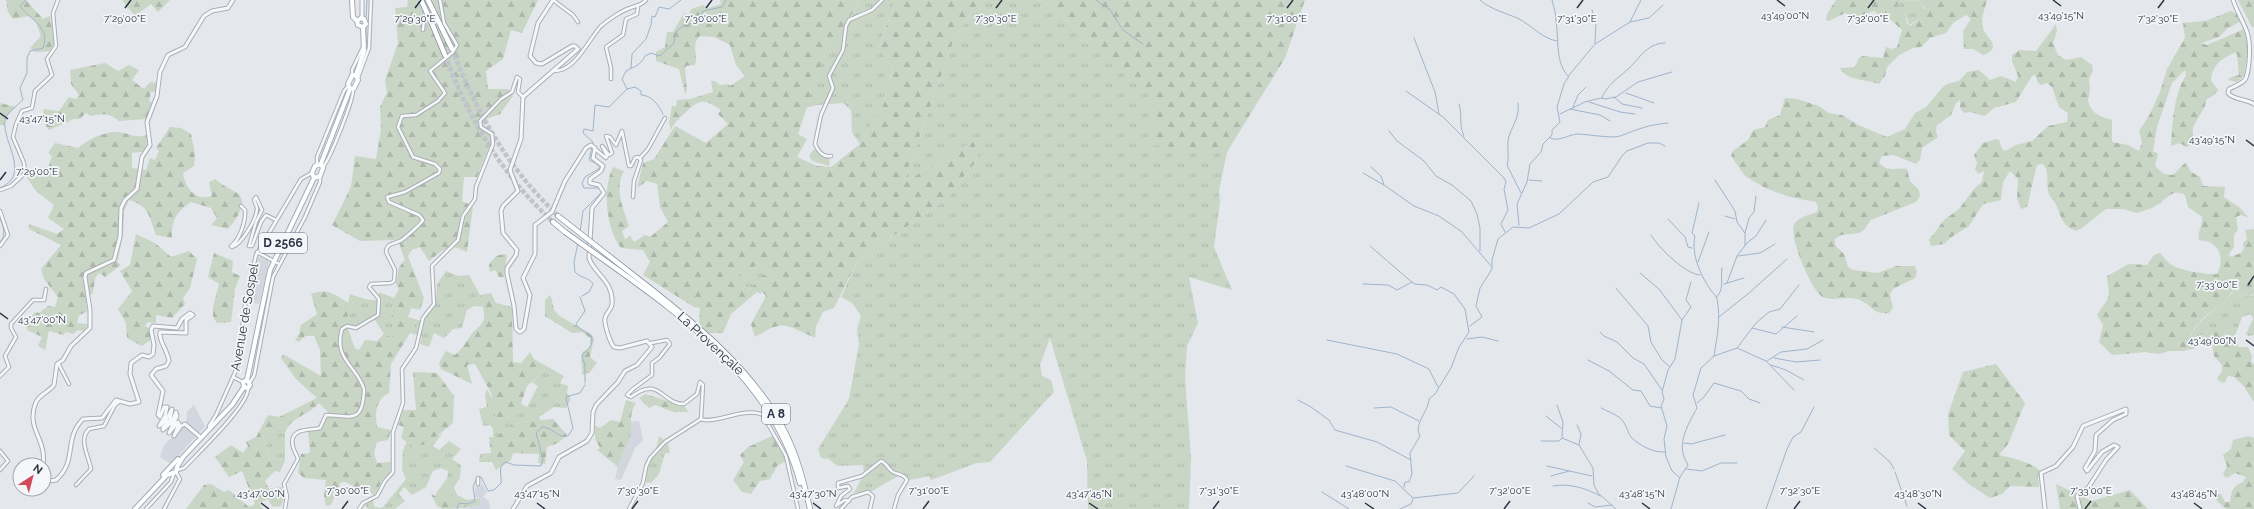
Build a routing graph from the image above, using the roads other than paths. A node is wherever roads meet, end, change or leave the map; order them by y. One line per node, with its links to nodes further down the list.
1 (58, 0): 35 (street)
2 (233, 0): 49 (street)
3 (352, 0): 15 (main road)
4 (362, 0): 14 (street)
5 (371, 0): 17 (street)
6 (421, 0): 21 (highway, bridge)
7 (426, 0): 19 (street); 20 (highway)
8 (440, 0): 72 (street)
9 (552, 0): 16 (street); 22 (street)
10 (646, 0): 13 (street)
11 (882, 0): 30 (street)
12 (2233, 0): 27 (street)
13 (638, 6): 22 (street); 24 (street)
14 (362, 18): 15 (main road); 17 (main road)
15 (357, 21): 18 (main road)
16 (578, 22)
17 (368, 23): 18 (main road); 23 (street)
18 (363, 27): 23 (main road)
19 (422, 30)
20 (452, 49)
21 (445, 54)
22 (552, 71): 26 (street)
23 (355, 76): 25 (main road); 25 (main road)
24 (611, 79)
25 (350, 88): 32 (main road)
26 (523, 97): 29 (street); 73 (street)
27 (2254, 104)
28 (665, 118): 31 (street)
29 (593, 147): 31 (street); 48 (street)
30 (831, 156)
31 (640, 158): 36 (street)
32 (320, 165): 33 (main road); 34 (main road)
33 (313, 176): 34 (main road); 40 (street, Avenue de Sospel); 44 (main road, D 2566)
34 (320, 176): 45 (street)
35 (0, 190)
36 (633, 197)
37 (241, 206): 40 (street)
38 (0, 211): 42 (street)
39 (558, 216): 47 (highway, La Provençale / A 8, bridge)
40 (276, 220): 43 (street, Avenue de Sospel)
41 (553, 222): 47 (highway, La Provençale / A 8, bridge)
42 (0, 246)
43 (257, 252): 44 (street); 51 (street, Avenue de Sospel)
44 (273, 261): 45 (street); 52 (main road, D 2566)
45 (279, 264): 52 (street)
46 (46, 289): 50 (street)
47 (671, 308): 77 (highway, La Provençale / A 8)
48 (651, 343): 56 (street); 74 (street)
49 (58, 363): 53 (street); 60 (street)
50 (0, 376)
51 (233, 377): 52 (street); 57 (street, Avenue de Sospel)
52 (247, 381): 54 (main road); 54 (main road, Avenue de Sospel)
53 (69, 384)
54 (246, 387): 57 (main road, Avenue de Sospel); 62 (street)
55 (120, 400): 58 (street); 64 (street); 66 (street)
56 (701, 420): 75 (street); 76 (street)
57 (210, 426): 58 (main road, Avenue de Sospel); 62 (main road, Avenue de Sospel)
58 (199, 436): 62 (main road, Avenue de Sospel)
59 (0, 451): 61 (street)
60 (43, 457)
61 (0, 470)
62 (174, 470): 68 (main road, Avenue de Sospel); 69 (main road, Avenue de Sospel); 70 (street); 71 (street)
63 (478, 478): 65 (street)
64 (52, 481)
65 (478, 484)
66 (76, 486)
67 (848, 501): 78 (street); 79 (street); 80 (street)
68 (131, 509)
69 (135, 509)
70 (146, 509)
71 (164, 509)
72 (285, 509)
73 (359, 509)
74 (513, 509)
75 (629, 509)
76 (798, 509)
77 (809, 509)
78 (841, 509)
79 (870, 509)
80 (894, 509)
81 (2045, 509): 82 (street)
82 (2080, 509)

